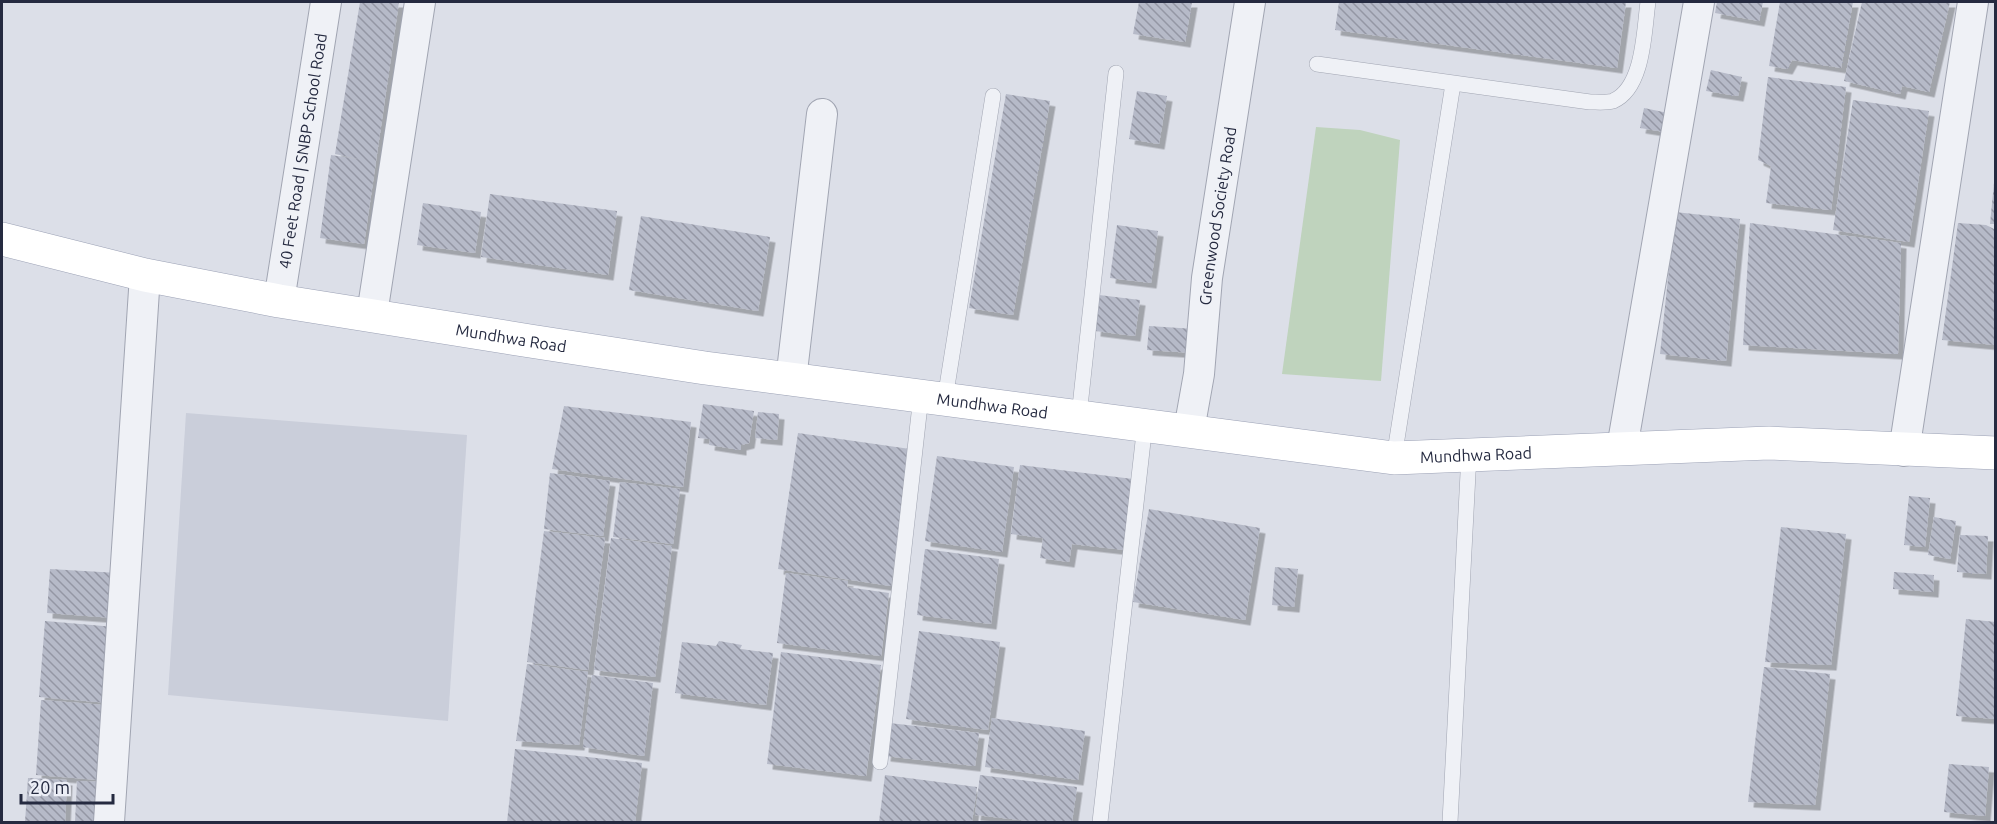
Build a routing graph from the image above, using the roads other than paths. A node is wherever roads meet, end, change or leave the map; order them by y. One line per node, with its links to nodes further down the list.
1 (326, 2): 14 (street, 40 Feet Road | SNBP School Road)
2 (420, 2): 15 (street)
3 (1250, 2): 20 (street, Greenwood Society Road)
4 (1648, 2): 9 (lane)
5 (1699, 2): 21 (street)
6 (1973, 2): 22 (street)
7 (1317, 64): 9 (lane)
8 (1116, 73): 18 (lane)
9 (1452, 84): 25 (lane)
10 (993, 96): 17 (lane)
11 (822, 114): 16 (street)
12 (2, 238): 13 (main road, Mundhwa Road)
13 (145, 275): 14 (main road, Mundhwa Road); 27 (street)
14 (279, 301): 15 (main road, Mundhwa Road)
15 (372, 314): 16 (main road, Mundhwa Road)
16 (791, 380): 17 (main road, Mundhwa Road)
17 (933, 398): 18 (main road, Mundhwa Road); 26 (lane)
18 (1079, 416): 19 (main road, Mundhwa Road)
19 (1145, 424): 20 (main road, Mundhwa Road); 28 (lane)
20 (1189, 430): 25 (main road, Mundhwa Road)
21 (1622, 448): 22 (main road, Mundhwa Road); 24 (main road, Mundhwa Road)
22 (1904, 451): 23 (main road, Mundhwa Road)
23 (1995, 453)
24 (1469, 454): 25 (main road, Mundhwa Road); 29 (lane)
25 (1394, 458)
26 (880, 762)
27 (109, 822)
28 (1100, 822)
29 (1450, 822)

